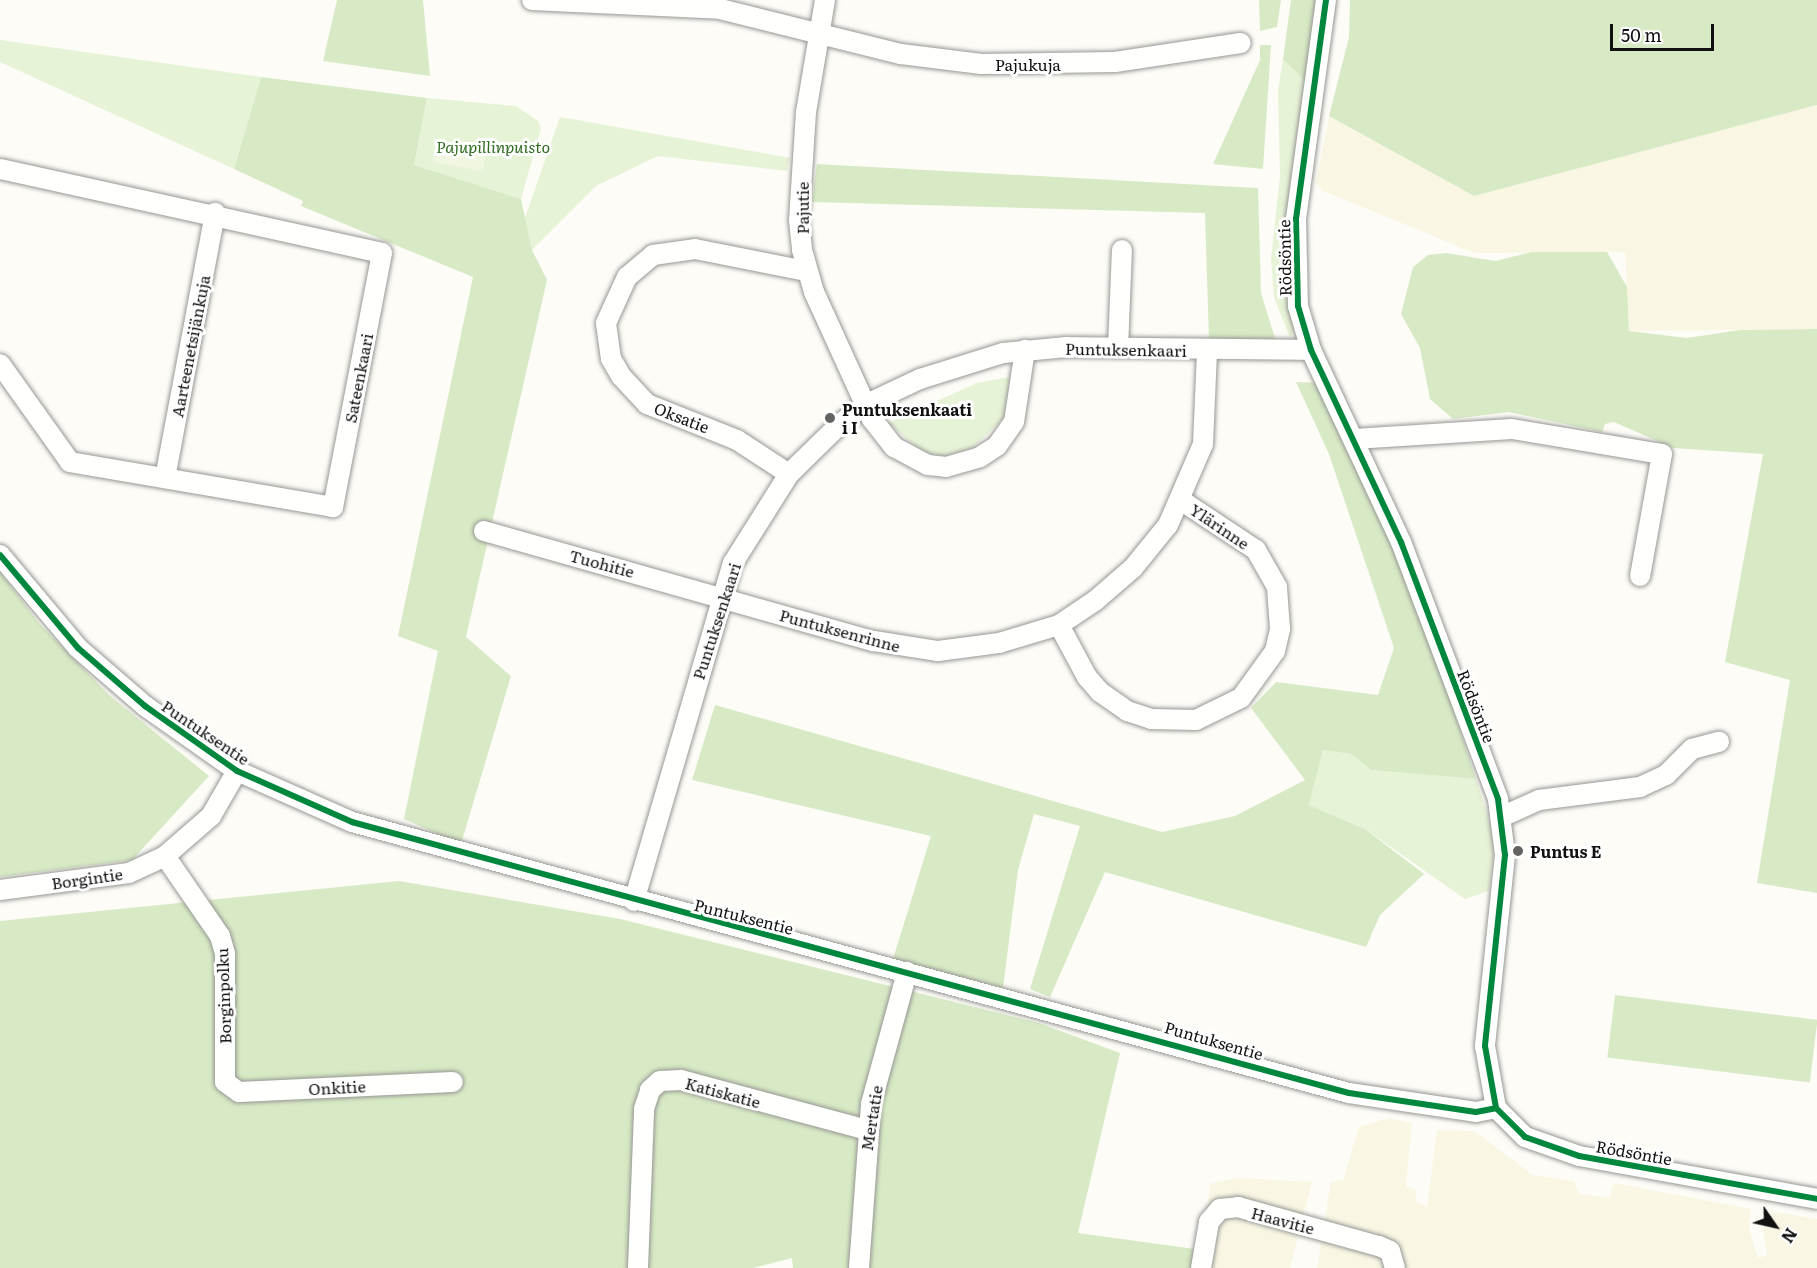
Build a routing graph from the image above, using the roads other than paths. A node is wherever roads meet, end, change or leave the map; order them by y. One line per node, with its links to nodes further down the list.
1 (532, 0): 4 (street, Pajukuja)
2 (825, 0): 4 (street, Pajutie)
3 (1326, 0): 12 (street, Rödsöntie)
4 (817, 33): 5 (street, Pajukuja); 9 (street, Pajutie)
5 (1241, 43)
6 (0, 169): 7 (street, Sateenkaari)
7 (215, 213): 18 (street, Aarteenetsijänkuja); 18 (street, Sateenkaari)
8 (1122, 250): 10 (street)
9 (806, 271): 15 (street, Pajutie); 17 (street, Oksatie)
10 (1118, 348): 11 (street, Puntuksenkaari); 13 (street, Puntuksenkaari)
11 (1025, 350): 15 (street, Puntuksenkaari); 15 (street, Pajutie)
12 (1311, 350): 13 (street, Puntuksenkaari); 16 (street, Rödsöntie)
13 (1207, 351): 19 (street, Puntuksenrinne)
14 (0, 364): 18 (street, Sateenkaari)
15 (867, 404): 17 (street, Puntuksenkaari)
16 (1354, 439): 22 (street); 27 (street, Rödsöntie)
17 (789, 474): 23 (street, Puntuksenkaari)
18 (165, 478)
19 (1182, 501): 24 (street, Puntuksenrinne); 24 (street, Ylärinne)
20 (484, 531): 23 (street, Tuohitie)
21 (0, 555): 26 (street, Puntuksentie)
22 (1640, 576)
23 (721, 596): 24 (street, Puntuksenrinne); 30 (street, Puntuksenkaari)
24 (1059, 625)
25 (1719, 742): 27 (street)
26 (237, 771): 28 (street, Borgintie); 30 (street, Puntuksentie)
27 (1502, 817): 34 (street, Rödsöntie)
28 (165, 856): 29 (street, Borgintie); 32 (street, Borginpolku)
29 (0, 890)
30 (634, 901): 31 (street, Puntuksentie)
31 (907, 972): 34 (street, Puntuksentie); 35 (street, Mertatie)
32 (225, 1082): 33 (street, Onkitie)
33 (453, 1082)
34 (1496, 1107): 36 (street, Rödsöntie)
35 (868, 1130): 37 (street, Katiskatie); 38 (street, Mertatie)
36 (1817, 1200)
37 (638, 1268)
38 (859, 1268)
39 (1201, 1268): 40 (street, Haavitie)
40 (1395, 1268)

